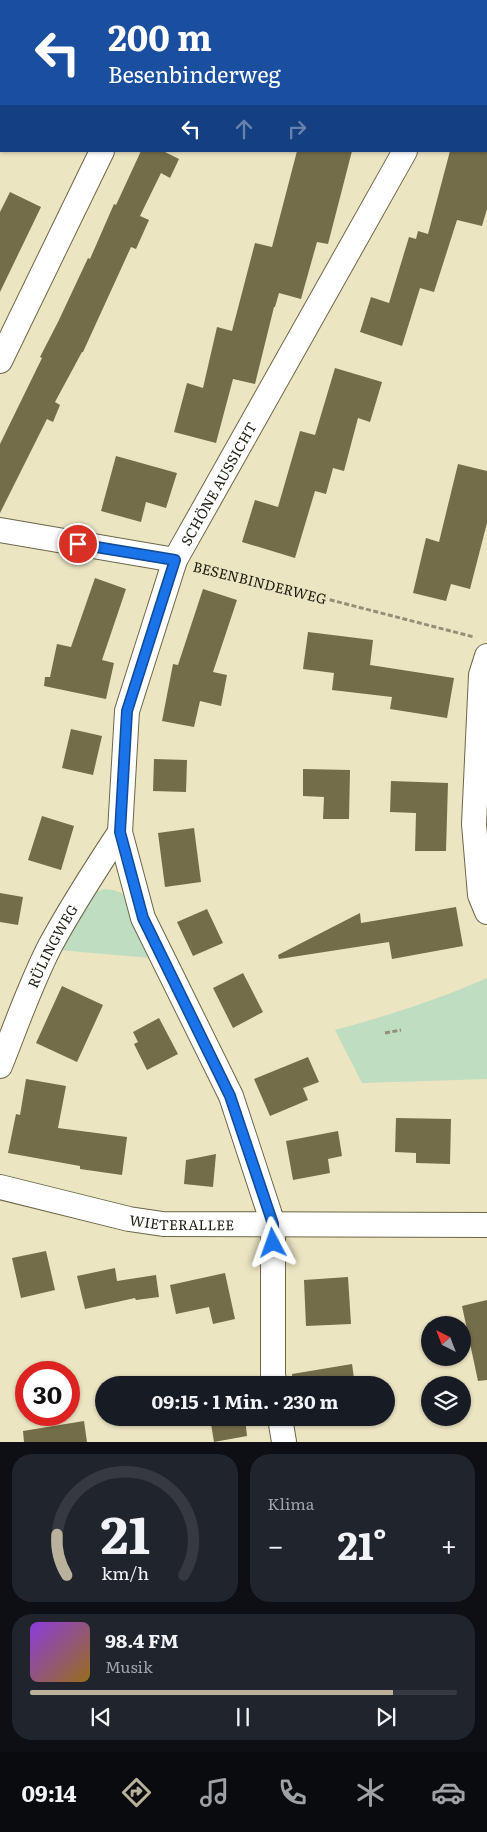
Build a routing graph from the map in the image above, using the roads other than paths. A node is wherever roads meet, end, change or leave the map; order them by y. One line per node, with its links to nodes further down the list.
1 (102, 152): 3 (street)
2 (404, 152): 5 (street, SCHÖNE AUSSICHT)
3 (0, 361)
4 (0, 530): 5 (street, BESENBINDERWEG)
5 (175, 560): 7 (street, SCHÖNE AUSSICHT)
6 (482, 647): 8 (street)
7 (120, 832): 9 (street, RÜLINGWEG); 11 (street, SCHÖNE AUSSICHT)
8 (487, 912)
9 (0, 1066)
10 (0, 1188): 11 (street, WIETERALLEE)
11 (273, 1224): 12 (street, WIETERALLEE); 13 (street, SCHÖNE AUSSICHT)
12 (487, 1225)
13 (273, 1376)
14 (281, 1426): 15 (street)
15 (284, 1442)

